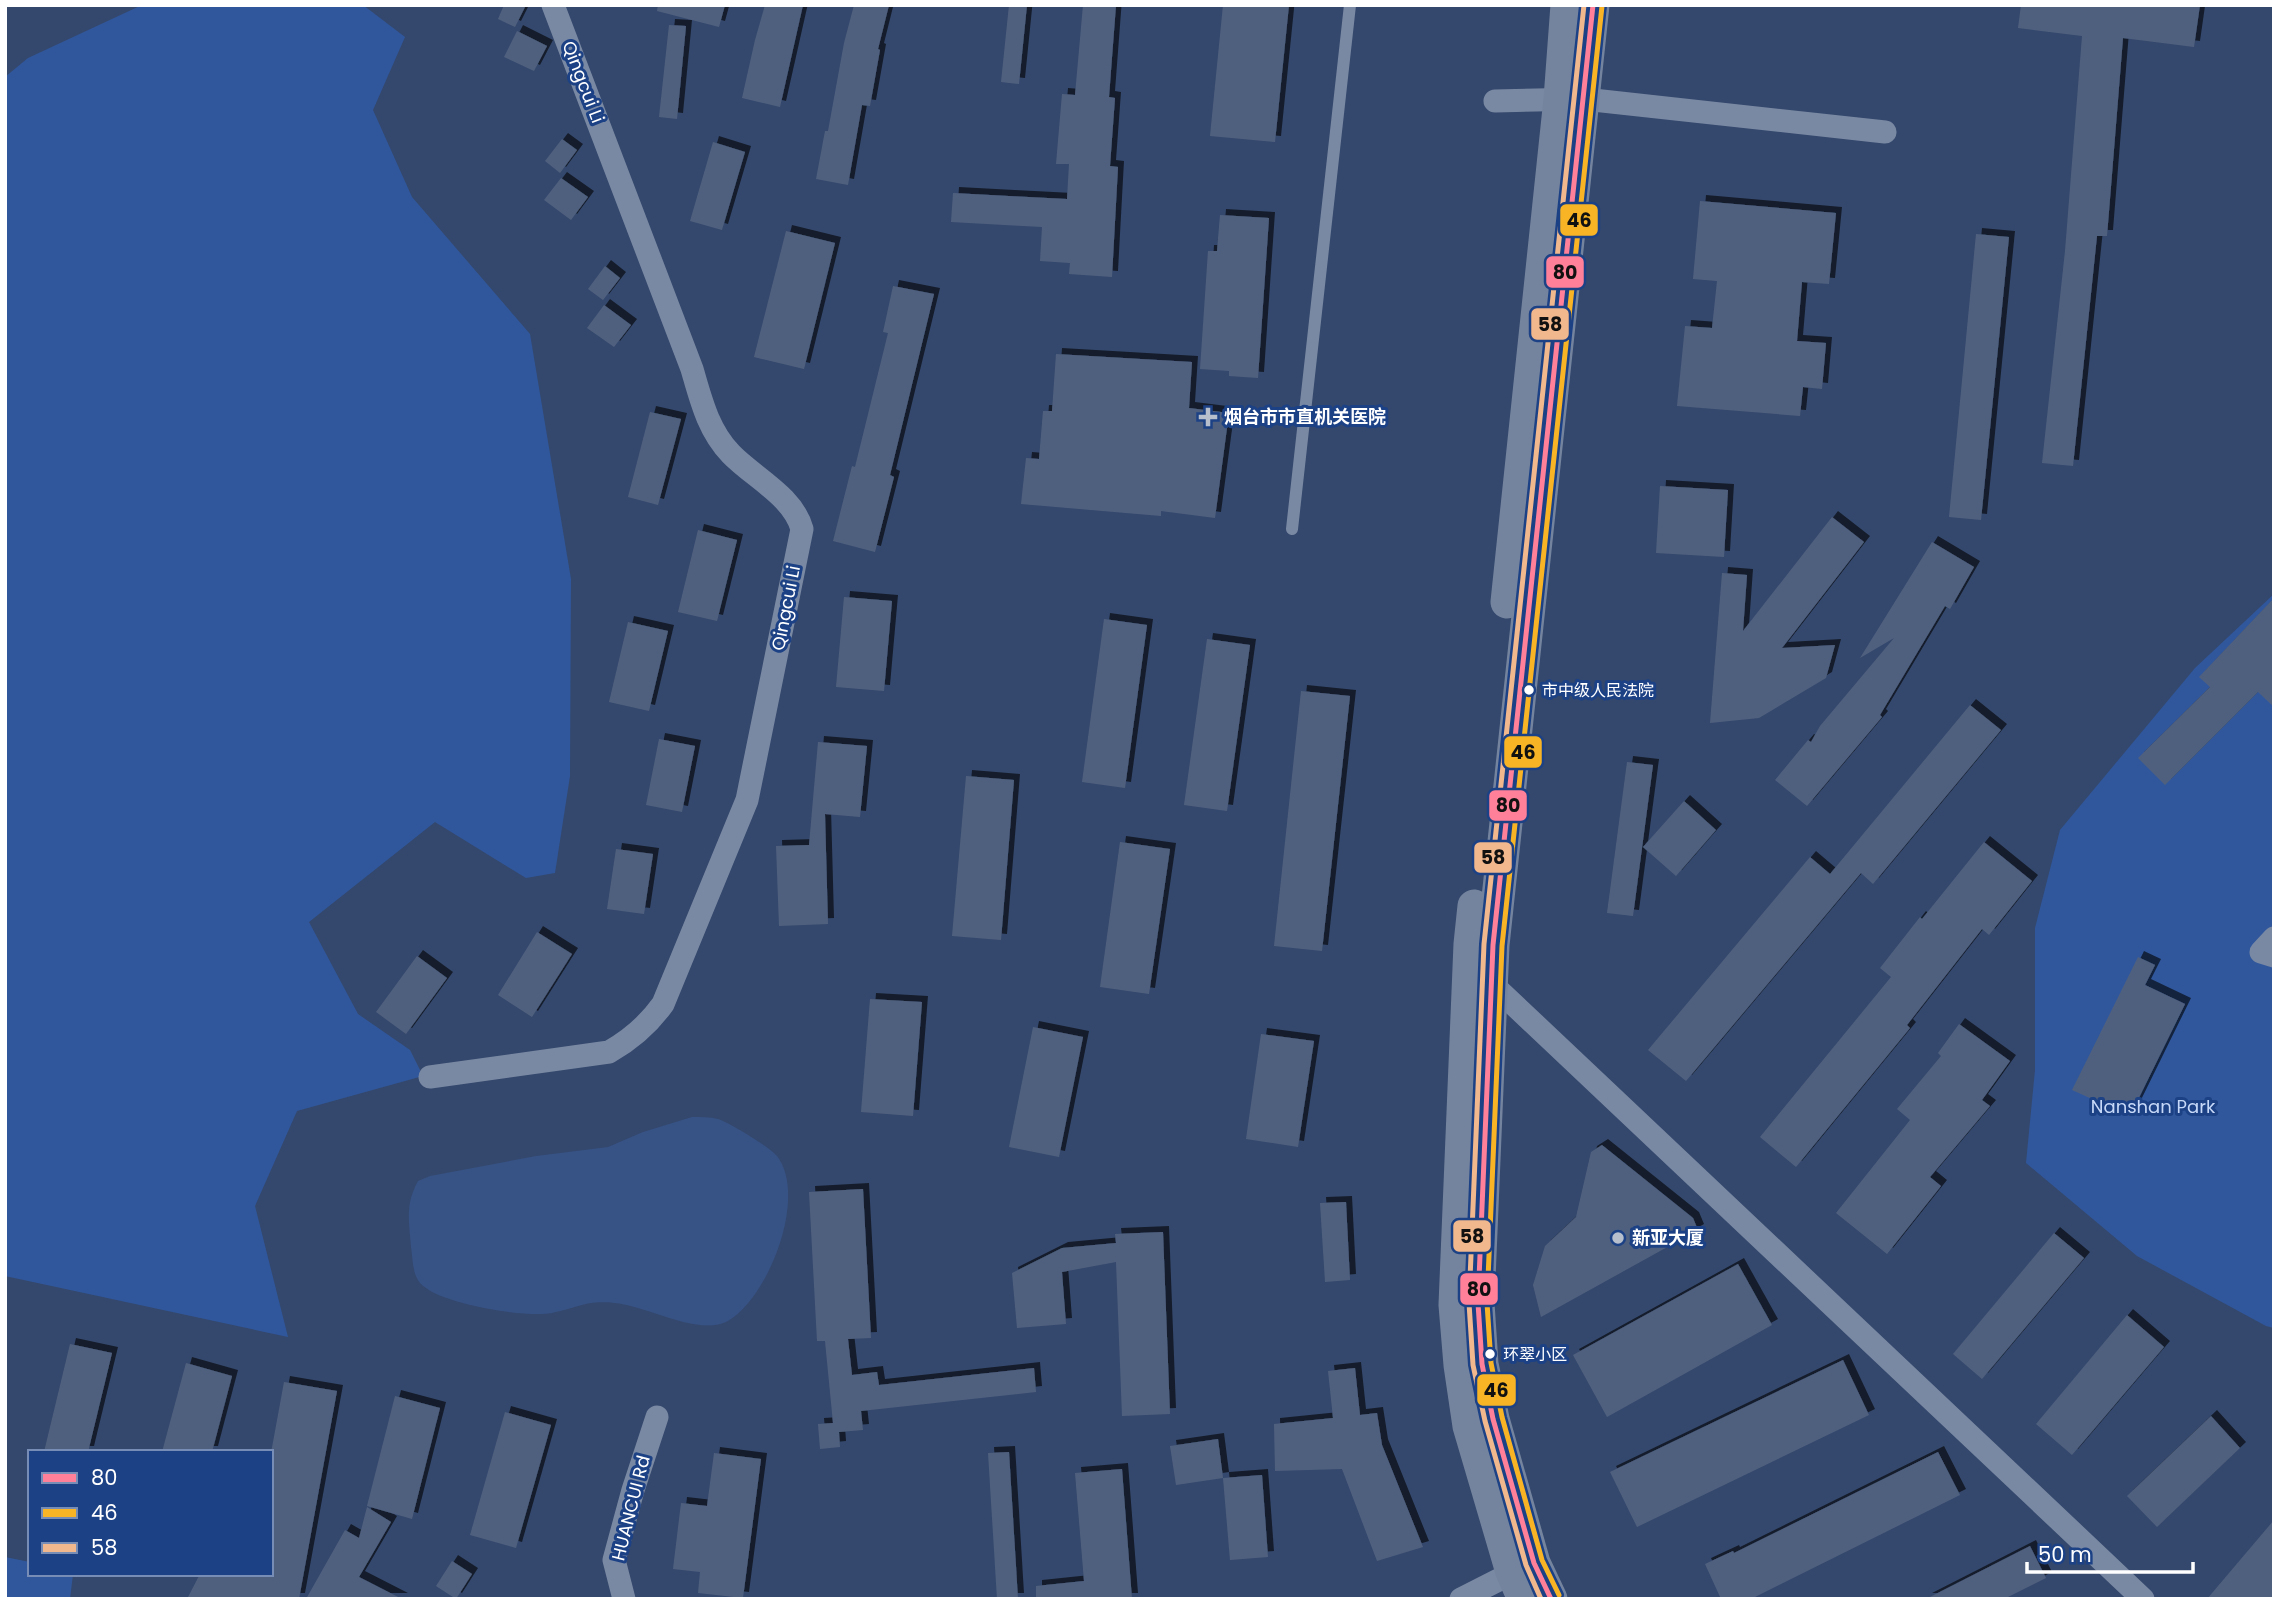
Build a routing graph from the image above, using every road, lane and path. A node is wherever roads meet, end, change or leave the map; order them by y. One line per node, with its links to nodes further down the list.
1 (553, 5): 12 (street, Qingcui Li)
2 (1350, 5): 8 (lane)
3 (1567, 5): 5 (main road)
4 (1593, 5): 5 (main road)
5 (1572, 99): 6 (street); 7 (street); 11 (main road)
6 (1495, 101)
7 (1885, 132)
8 (1292, 529)
9 (2274, 938): 10 (street)
10 (2274, 956)
11 (1480, 983): 14 (main road); 18 (street)
12 (430, 1077)
13 (657, 1417): 15 (street, HUANCUI Rd)
14 (1523, 1578): 16 (street); 17 (main road)
15 (624, 1599)
16 (1461, 1599)
17 (1551, 1599)
18 (2143, 1599)

